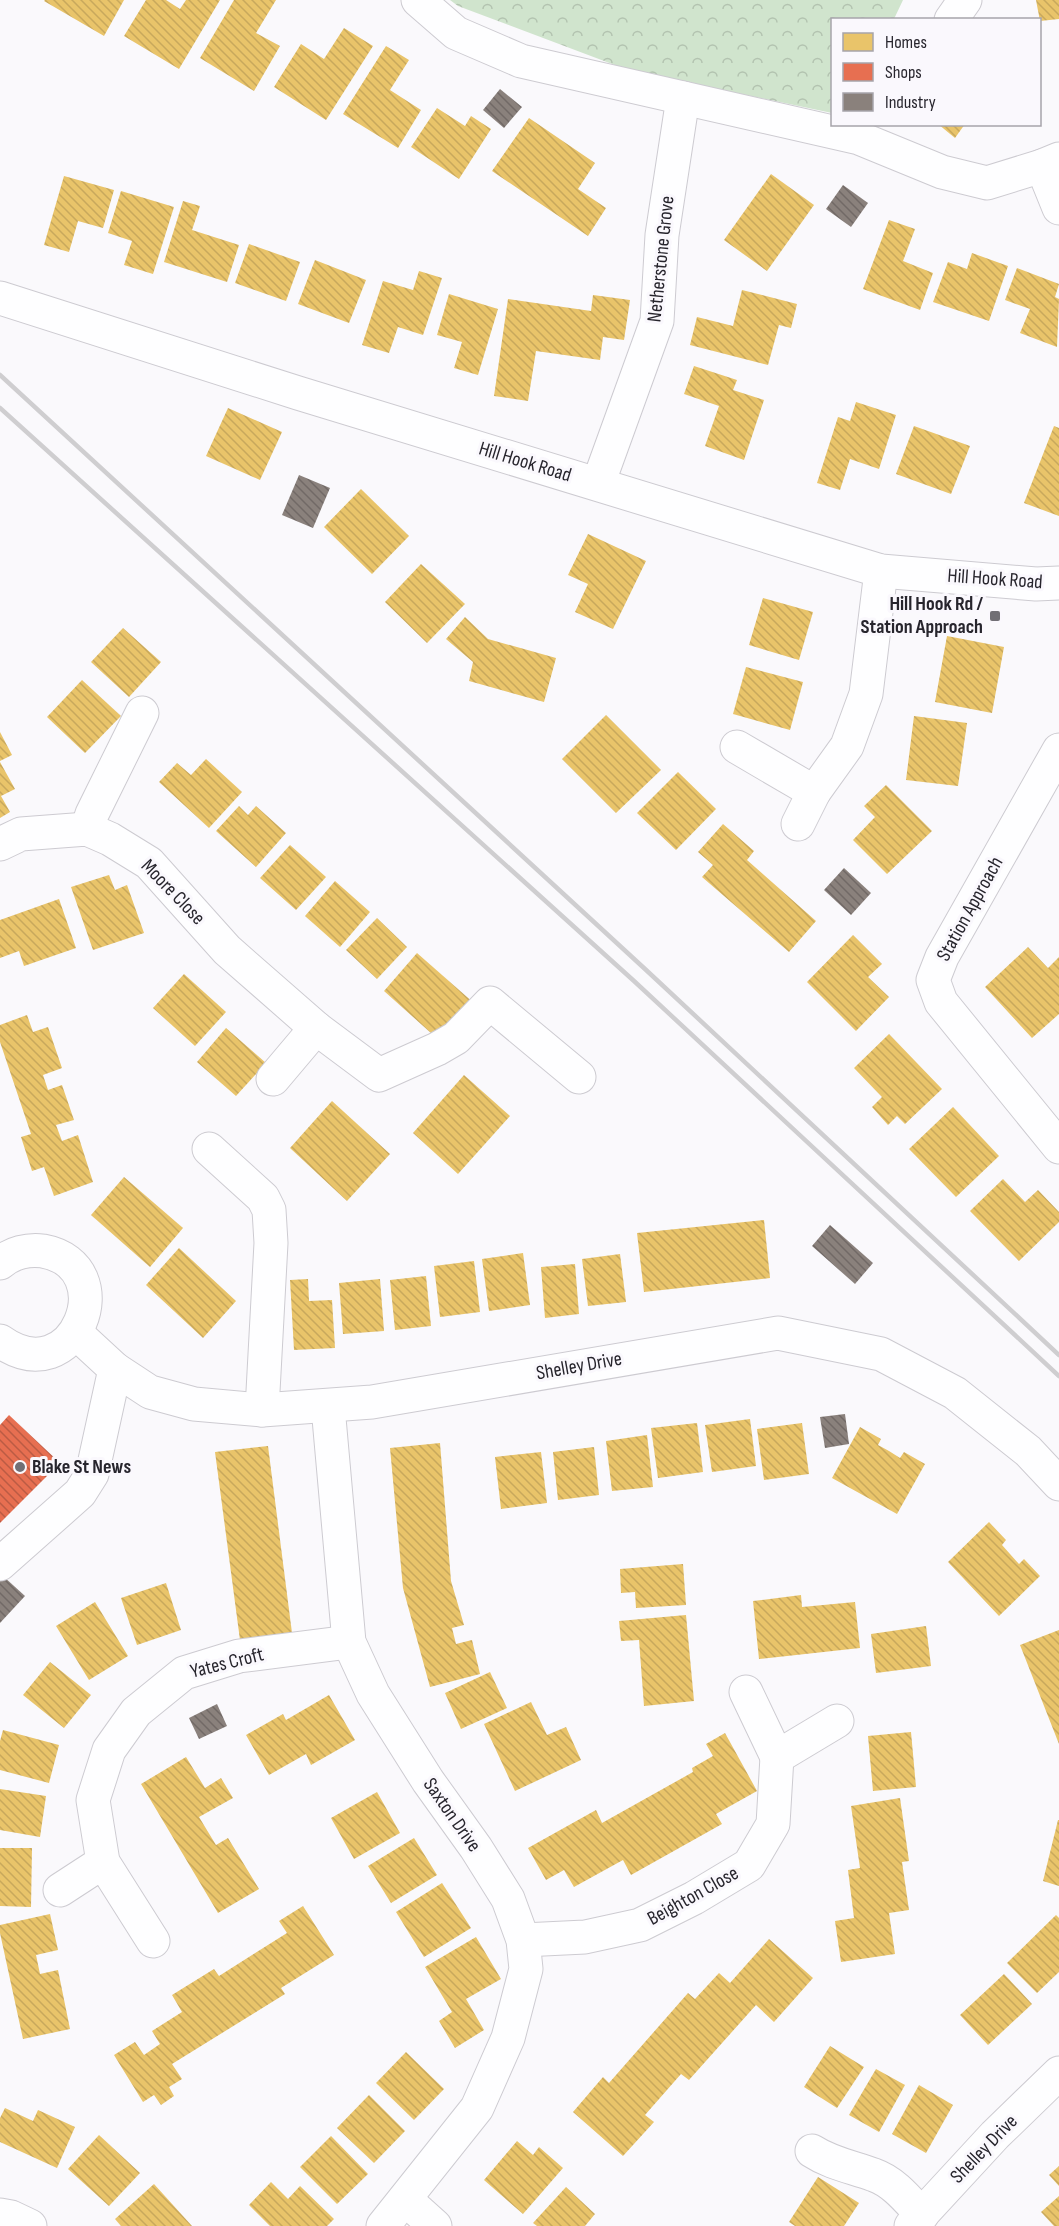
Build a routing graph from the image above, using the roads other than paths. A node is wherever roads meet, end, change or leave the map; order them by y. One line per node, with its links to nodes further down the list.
1 (418, 0): 4 (street)
2 (965, 0): 3 (street)
3 (952, 18)
4 (683, 98): 5 (street); 9 (street, Netherstone Grove)
5 (878, 134): 6 (street)
6 (1051, 162): 7 (street)
7 (1059, 208)
8 (0, 298): 9 (street, Hill Hook Road)
9 (598, 484): 10 (street, Hill Hook Road)
10 (881, 571): 11 (street, Hill Hook Road); 15 (street)
11 (1059, 583)
12 (142, 713): 17 (street)
13 (737, 747): 15 (street)
14 (1059, 750): 22 (street, Station Approach)
15 (814, 792): 16 (street)
16 (798, 824)
17 (87, 829): 18 (street, Moore Close); 19 (street, Moore Close)
18 (0, 844)
19 (316, 1028): 20 (street, Moore Close); 21 (street)
20 (579, 1077)
21 (273, 1079)
22 (1059, 1147)
23 (209, 1149): 29 (street)
24 (1, 1257): 25 (street)
25 (76, 1333): 26 (street); 27 (street, Shelley Drive)
26 (0, 1341)
27 (115, 1369): 29 (street, Shelley Drive); 31 (street)
28 (328, 1407): 29 (street, Shelley Drive); 30 (street, Shelley Drive); 32 (street, Saxton Drive)
29 (262, 1410)
30 (1059, 1484)
31 (0, 1564)
32 (349, 1642): 36 (street, Yates Croft); 38 (street, Saxton Drive)
33 (746, 1692): 35 (street, Beighton Close)
34 (837, 1721): 35 (street)
35 (777, 1757): 38 (street, Beighton Close)
36 (104, 1862): 37 (street); 39 (street, Yates Croft)
37 (60, 1890)
38 (523, 1940): 42 (street, Saxton Drive)
39 (153, 1941)
40 (1059, 2073): 44 (street, Shelley Drive)
41 (812, 2151): 44 (street)
42 (405, 2199): 46 (street, Saxton Drive); 47 (street)
43 (0, 2215): 45 (street)
44 (916, 2220)
45 (30, 2226)
46 (383, 2226)
47 (435, 2226)

